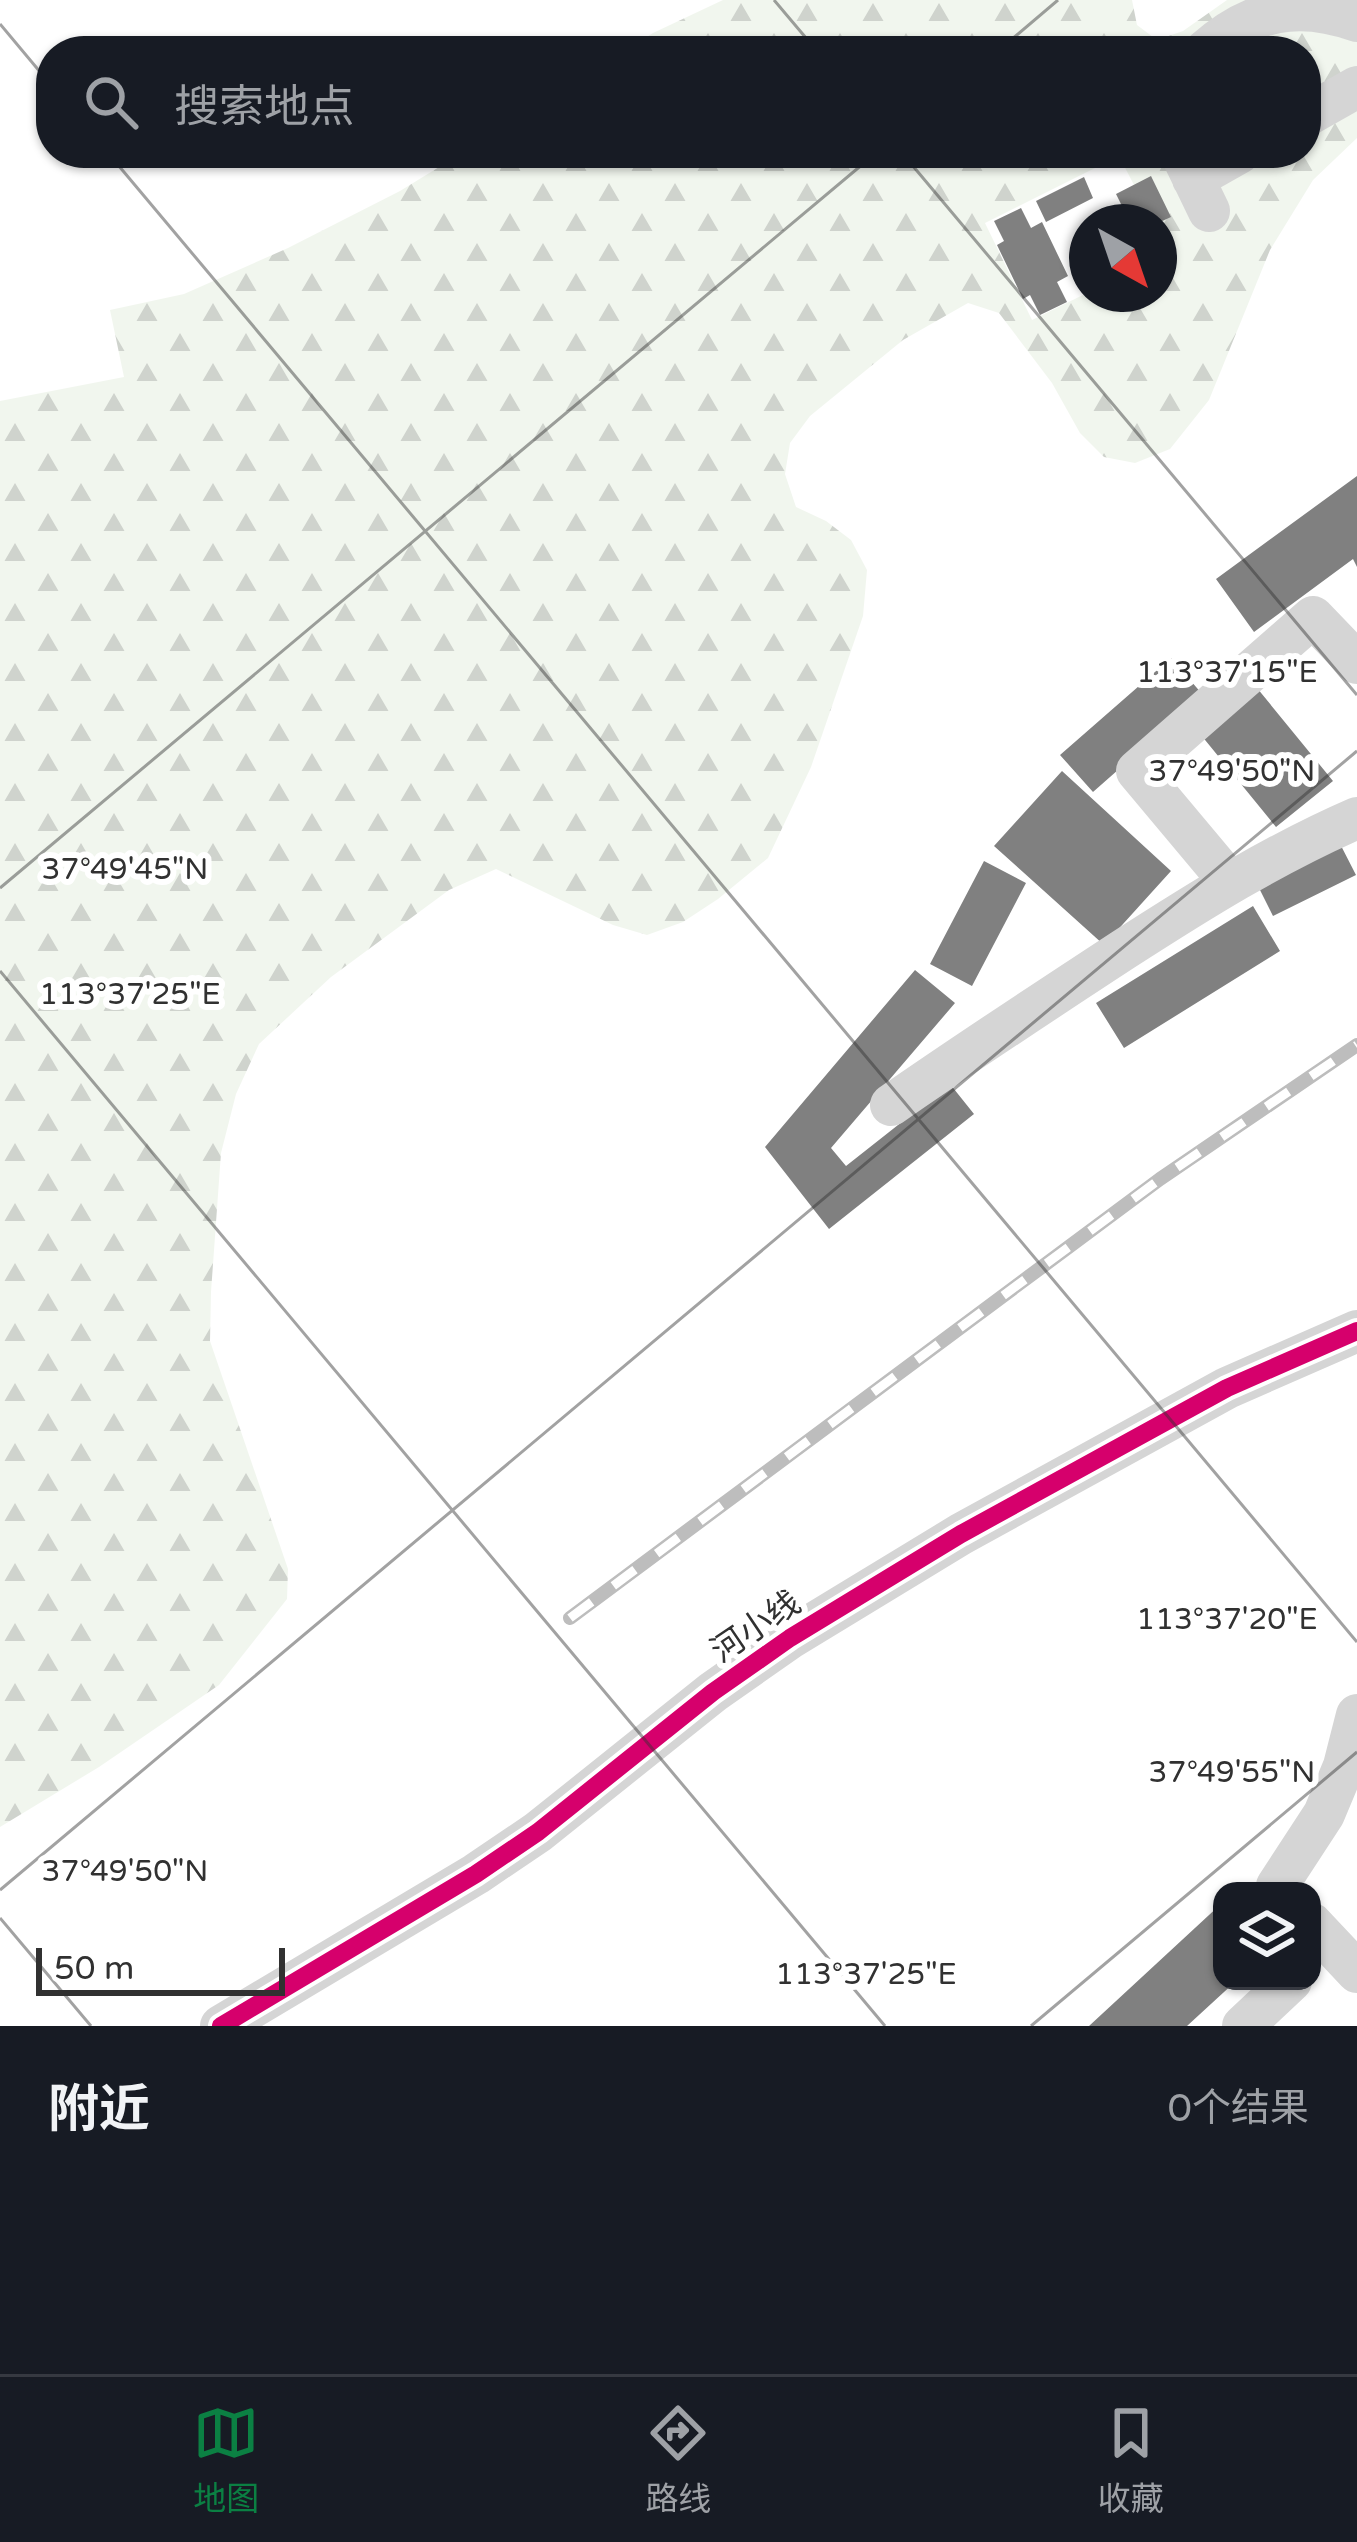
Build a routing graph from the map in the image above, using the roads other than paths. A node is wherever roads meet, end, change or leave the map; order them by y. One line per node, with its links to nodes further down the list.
1 (1357, 21): 2 (street)
2 (1224, 36)
3 (1357, 87): 4 (street)
4 (1321, 107)
5 (1357, 663): 7 (street)
6 (1357, 818): 7 (street)
7 (1230, 882): 8 (street)
8 (891, 1105)
9 (1346, 1342): 13 (street, 河小线)
10 (1357, 1714): 11 (street)
11 (1280, 1882)
12 (1281, 1990): 14 (street)
13 (221, 2026)
14 (1243, 2026)

